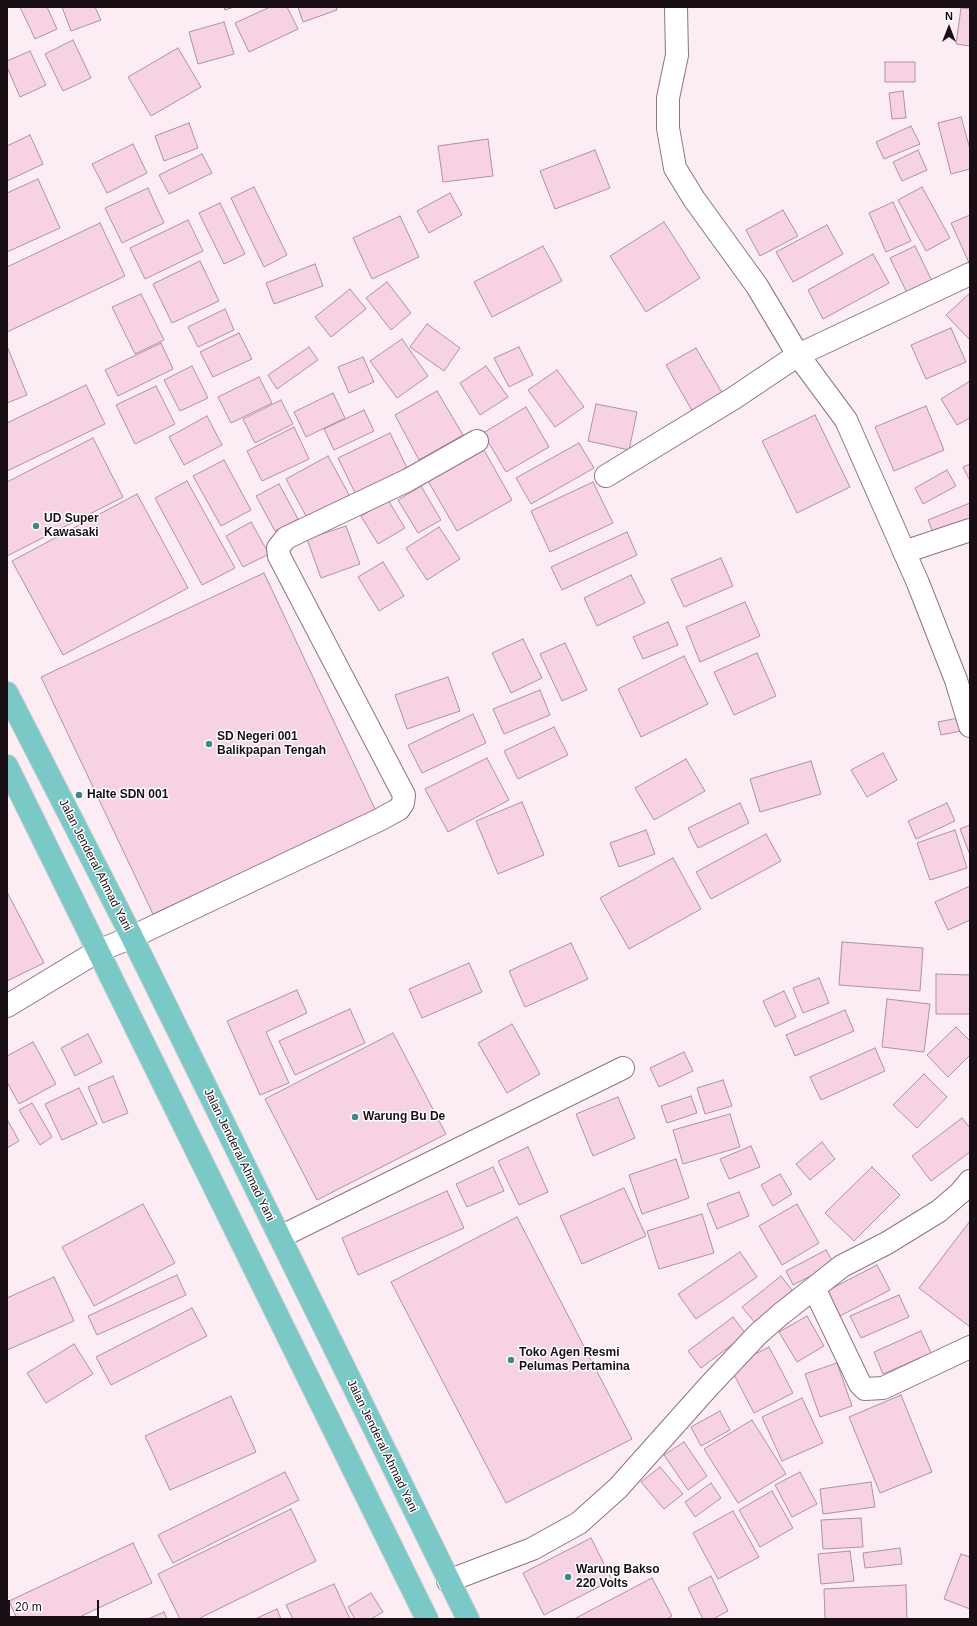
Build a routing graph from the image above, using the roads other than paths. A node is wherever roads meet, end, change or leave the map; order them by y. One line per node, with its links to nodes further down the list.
1 (676, 7): 3 (street)
2 (970, 274): 3 (street)
3 (798, 355): 5 (street); 7 (street)
4 (477, 440): 11 (street)
5 (606, 476)
6 (970, 530): 7 (street)
7 (904, 552): 9 (street)
8 (7, 692): 11 (main road, Jalan Jenderal Ahmad Yani)
9 (970, 726)
10 (7, 766): 12 (main road)
11 (132, 936): 12 (street); 16 (main road, Jalan Jenderal Ahmad Yani)
12 (98, 951): 13 (street); 20 (main road)
13 (7, 1006)
14 (623, 1068): 16 (street)
15 (970, 1181): 17 (street)
16 (280, 1237): 19 (main road, Jalan Jenderal Ahmad Yani)
17 (814, 1288): 18 (street); 19 (street)
18 (970, 1347)
19 (448, 1581): 21 (main road, Jalan Jenderal Ahmad Yani)
20 (426, 1619)
21 (468, 1619)

